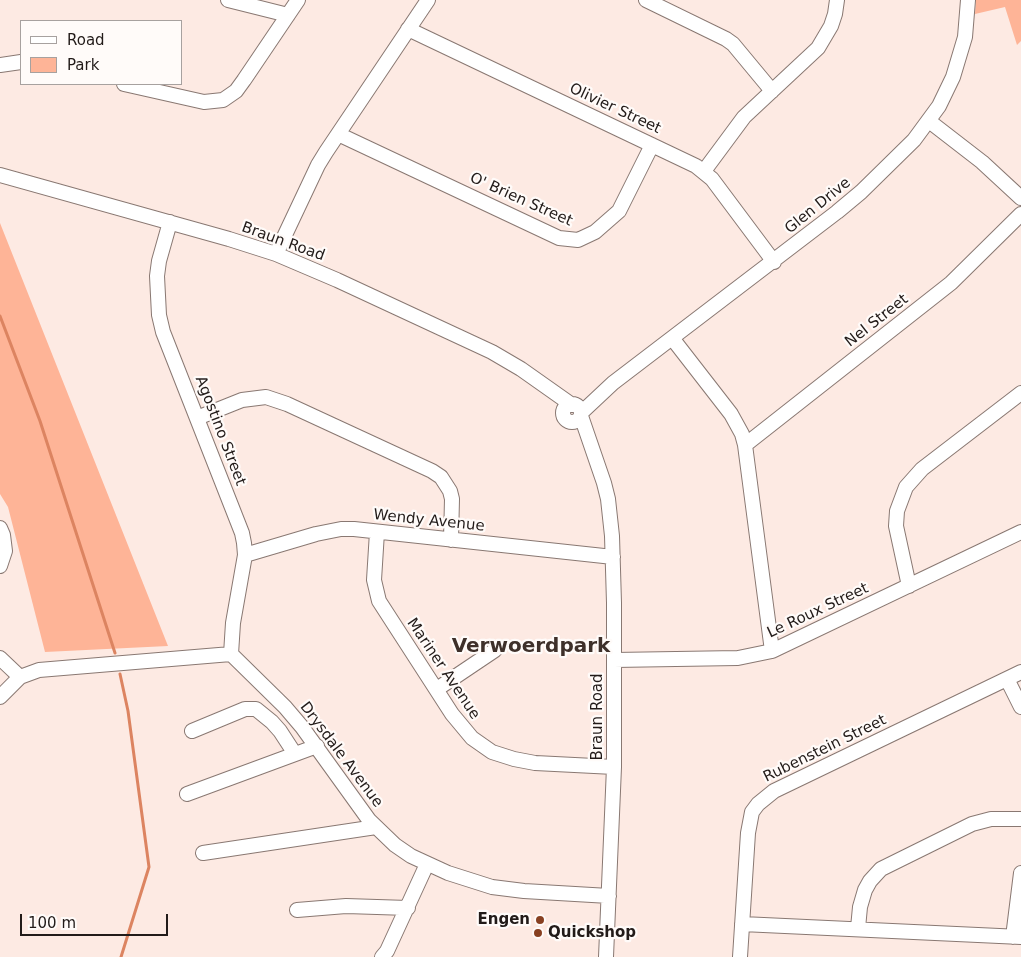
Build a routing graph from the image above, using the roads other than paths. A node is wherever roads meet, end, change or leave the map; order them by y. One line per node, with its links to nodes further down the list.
1 (228, 0): 7 (street)
2 (298, 0): 7 (street)
3 (428, 0): 8 (street)
4 (646, 0): 12 (street)
5 (837, 0): 12 (street)
6 (968, 0): 13 (street, Glen Drive)
7 (288, 16): 11 (street)
8 (408, 29): 14 (street); 15 (street, Olivier Street)
9 (20, 62): 10 (street)
10 (0, 65)
11 (128, 85)
12 (772, 91): 16 (street)
13 (930, 121): 18 (street); 22 (street, Glen Drive)
14 (338, 134): 15 (street, O' Brien Street); 21 (street)
15 (652, 145): 16 (street, Olivier Street)
16 (704, 171): 22 (street, Olivier Street)
17 (0, 175): 20 (street, Braun Road)
18 (1021, 198)
19 (1021, 214): 27 (street, Nel Street)
20 (170, 222): 21 (street, Braun Road); 26 (street, Agostino Street)
21 (276, 254): 25 (street, Braun Road)
22 (774, 262): 23 (street, Glen Drive)
23 (672, 338): 25 (street, Glen Drive); 27 (street)
24 (1021, 393): 35 (street)
25 (574, 412): 33 (street, Braun Road)
26 (197, 418): 31 (street); 32 (street, Agostino Street)
27 (745, 445): 37 (street)
28 (0, 528): 34 (street)
29 (377, 532): 31 (street, Wendy Avenue); 32 (street, Wendy Avenue); 44 (street, Mariner Avenue)
30 (1021, 532): 35 (street, Le Roux Street)
31 (451, 540): 33 (street, Wendy Avenue)
32 (245, 555): 38 (street, Agostino Street)
33 (613, 557): 40 (street, Braun Road)
34 (0, 566)
35 (909, 586): 37 (street, Le Roux Street)
36 (495, 650): 44 (street)
37 (772, 651): 40 (street, Le Roux Street)
38 (231, 654): 42 (street); 48 (street, Drysdale Avenue)
39 (0, 658): 42 (street)
40 (614, 660): 50 (street, Braun Road)
41 (1021, 672): 43 (street, Rubenstein Street)
42 (20, 677): 45 (street)
43 (1007, 679): 46 (street); 60 (street, Rubenstein Street)
44 (437, 689): 50 (street, Mariner Avenue)
45 (0, 697)
46 (1021, 707)
47 (192, 731): 49 (street)
48 (317, 746): 49 (street); 53 (street, Drysdale Avenue)
49 (295, 754): 51 (street)
50 (614, 767): 57 (street, Braun Road)
51 (187, 794)
52 (1021, 819): 61 (street)
53 (376, 827): 54 (street); 55 (street, Drysdale Avenue)
54 (203, 853)
55 (427, 864): 57 (street, Drysdale Avenue); 58 (street)
56 (1021, 873): 62 (street)
57 (609, 896): 64 (street, Braun Road)
58 (408, 908): 59 (street); 63 (street)
59 (297, 910)
60 (742, 924): 61 (street); 65 (street, Rubenstein Street)
61 (858, 928): 62 (street)
62 (1017, 937)
63 (382, 957)
64 (606, 957)
65 (740, 957)

